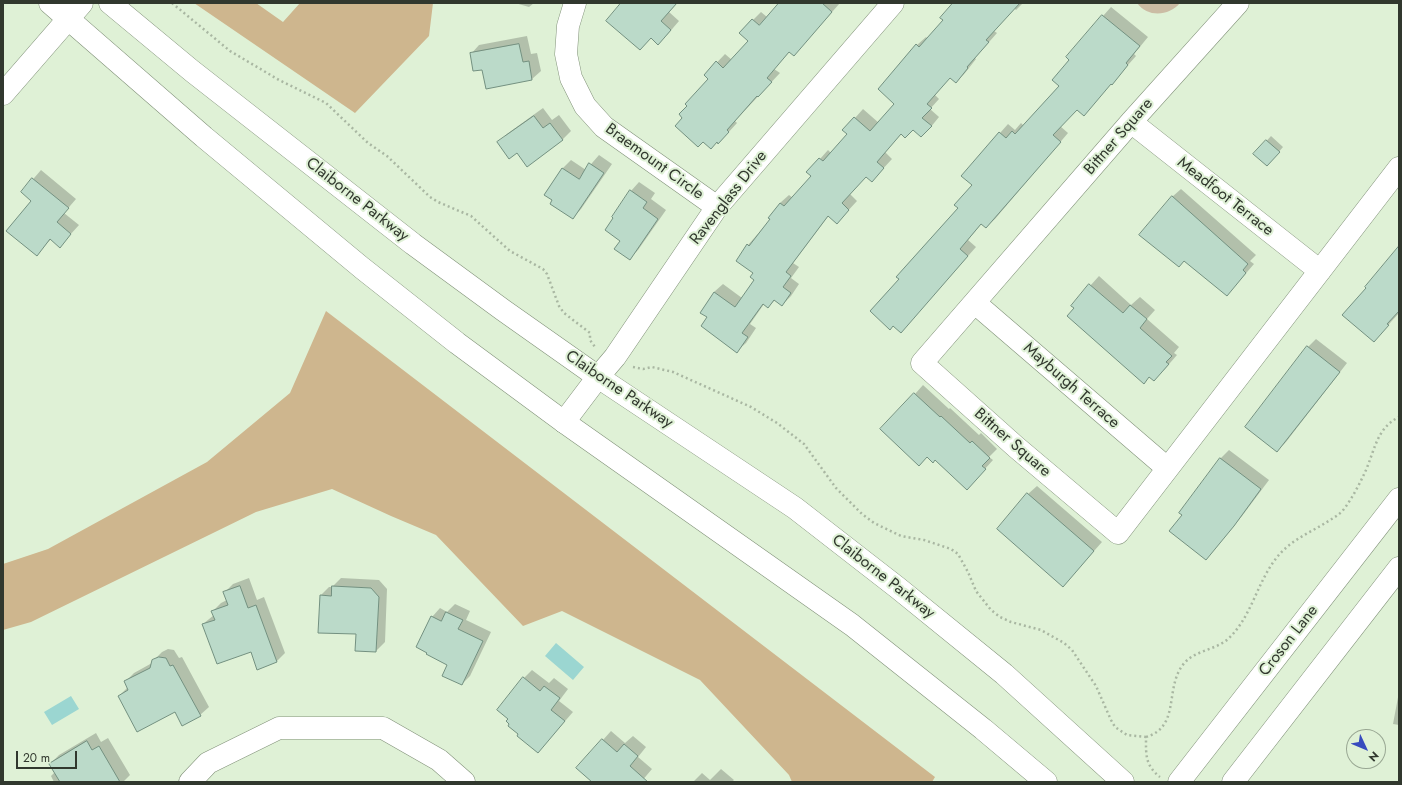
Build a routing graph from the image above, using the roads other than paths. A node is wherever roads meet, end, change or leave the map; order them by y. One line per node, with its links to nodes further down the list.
1 (50, 3): 6 (main road)
2 (110, 3): 13 (main road, Claiborne Parkway)
3 (575, 3): 10 (main road, Braemount Circle)
4 (893, 3): 10 (main road, Ravenglass Drive)
5 (1238, 3): 8 (main road, Bittner Square)
6 (75, 10): 7 (main road); 14 (main road)
7 (3, 94)
8 (1131, 122): 11 (main road, Meadfoot Terrace); 12 (main road, Bittner Square)
9 (1399, 168): 11 (main road, Bittner Square)
10 (717, 207): 13 (main road, Ravenglass Drive)
11 (1320, 271): 15 (main road, Bittner Square)
12 (975, 303): 15 (main road, Mayburgh Terrace); 15 (main road, Bittner Square)
13 (598, 377): 14 (main road, Ravenglass Drive); 22 (main road, Claiborne Parkway)
14 (564, 422): 21 (main road)
15 (1167, 468)
16 (1399, 499): 18 (main road, Croson Lane)
17 (1399, 568): 23 (main road)
18 (1171, 780)
19 (190, 782): 20 (main road)
20 (464, 782)
21 (1046, 782)
22 (1123, 782)
23 (1233, 782)

